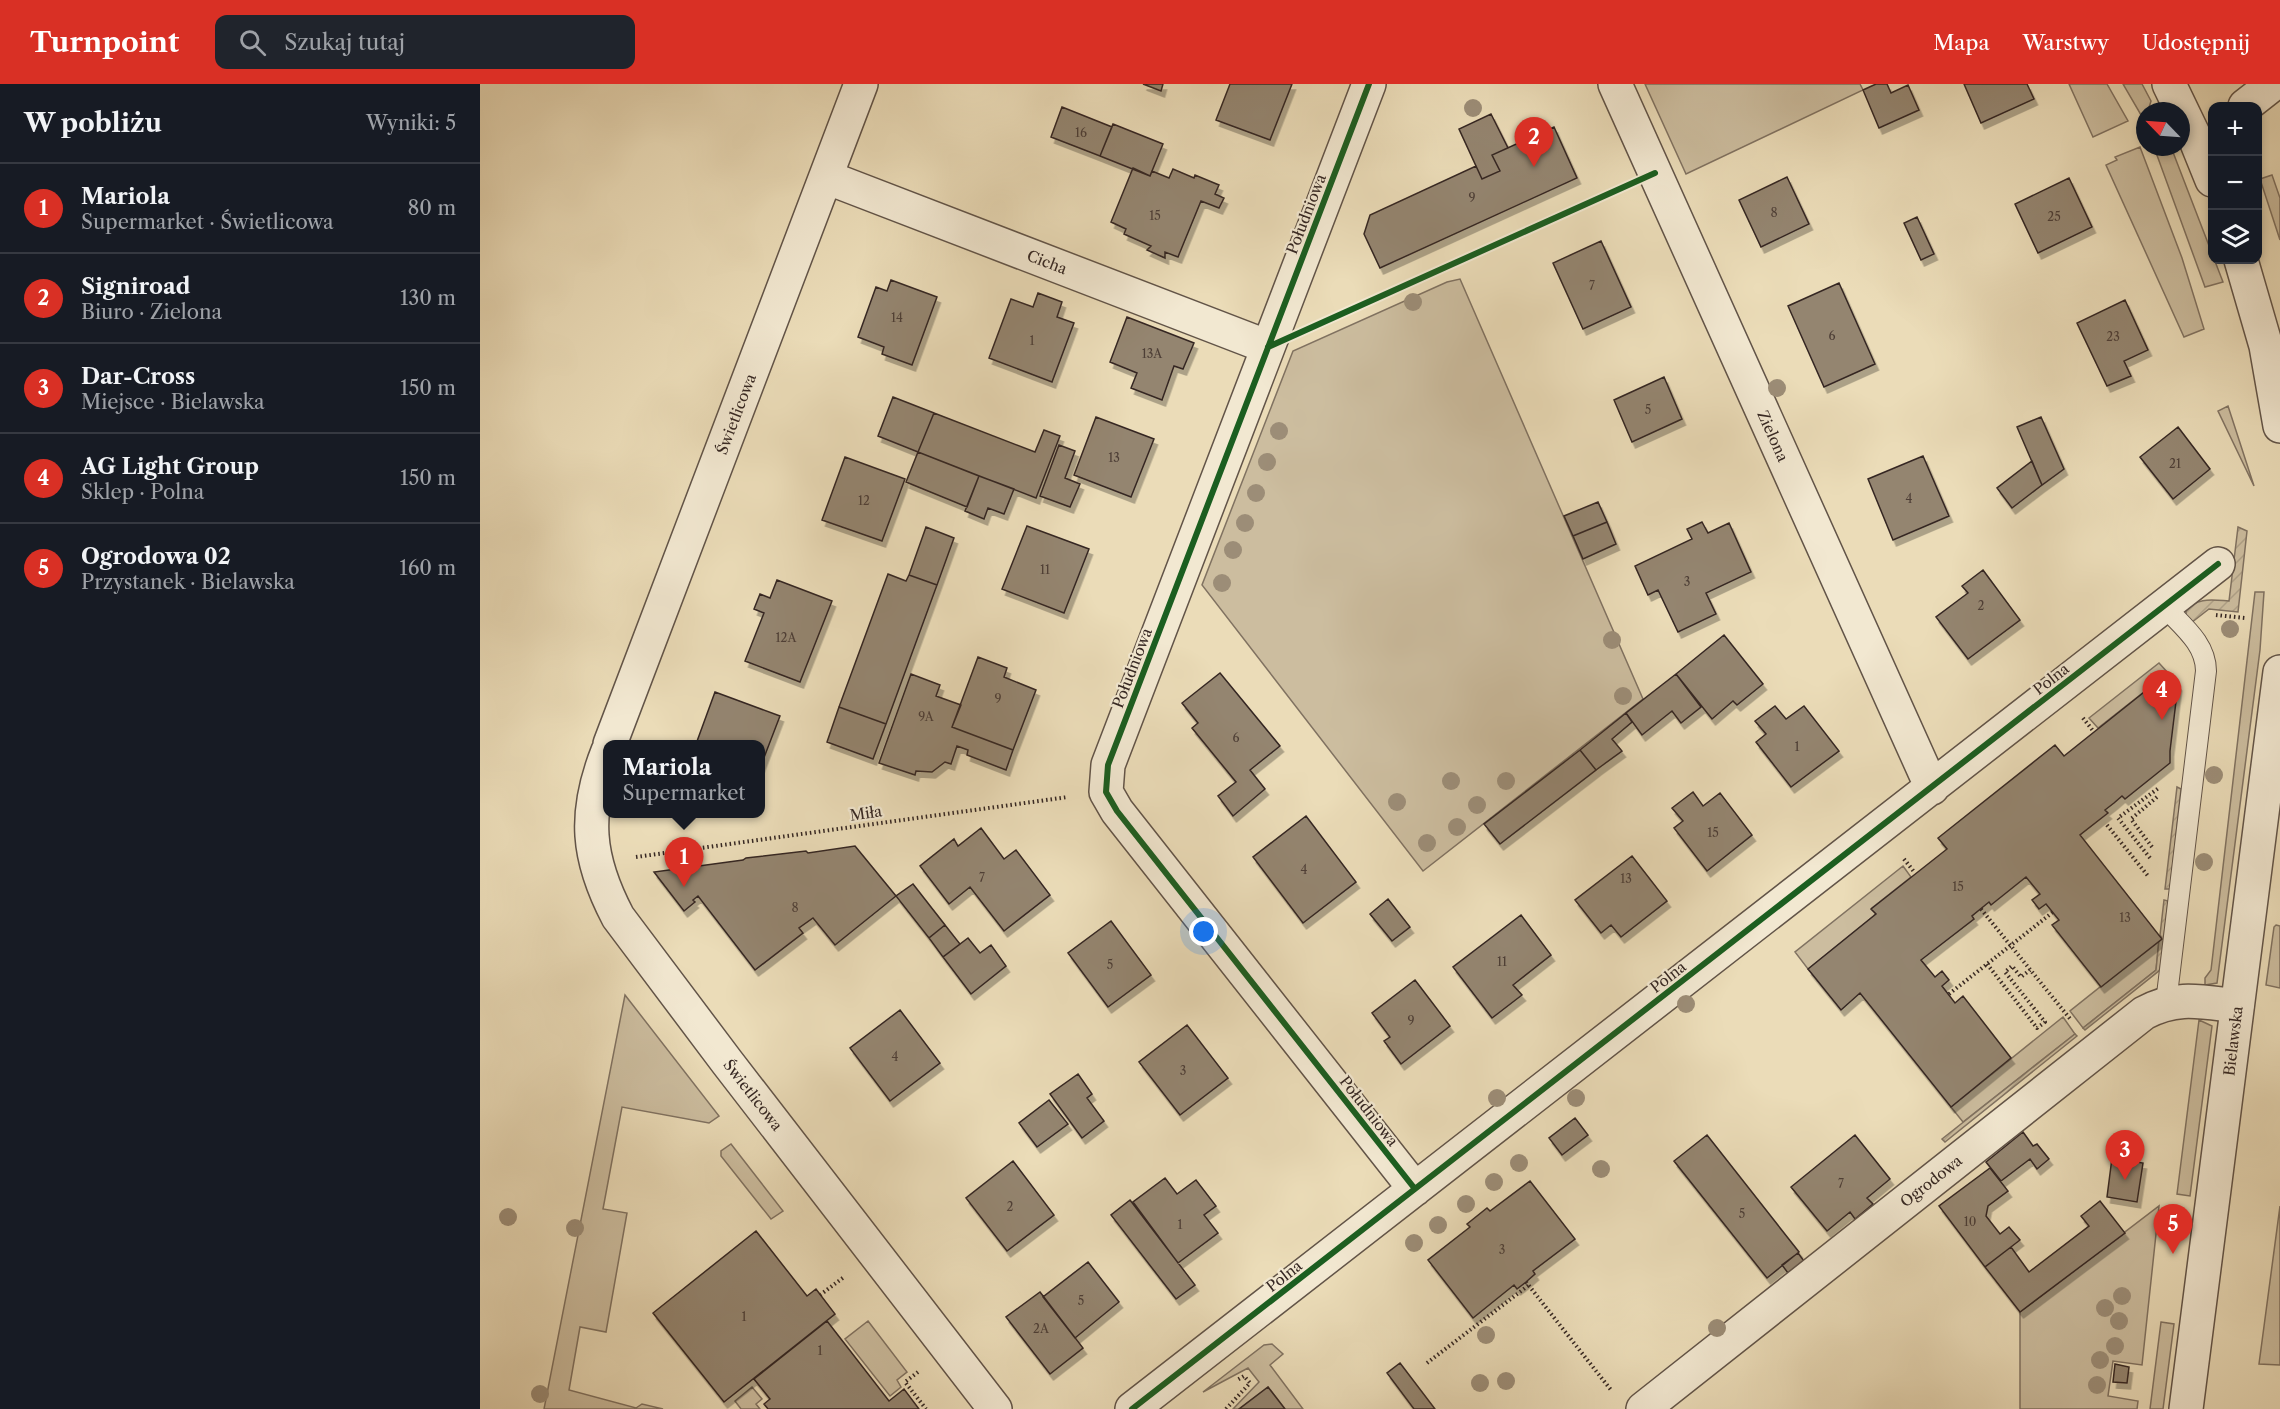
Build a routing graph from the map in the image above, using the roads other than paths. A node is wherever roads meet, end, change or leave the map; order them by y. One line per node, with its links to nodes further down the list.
1 (861, 84): 9 (street, Świetlicowa)
2 (1369, 84): 11 (street, Południowa)
3 (1615, 84): 18 (street, Zielona)
4 (2169, 84): 7 (street)
5 (2273, 84): 6 (street)
6 (2250, 102)
7 (2204, 133): 8 (street)
8 (2208, 156)
9 (826, 177): 11 (street, Cicha); 16 (street, Świetlicowa)
10 (2242, 264): 12 (street)
11 (1268, 347): 21 (street, Południowa)
12 (2280, 426)
13 (2218, 564): 14 (street, Polna)
14 (2164, 606): 18 (street, Polna); 19 (lane)
15 (2280, 672): 20 (street, Bielawska)
16 (612, 740)
17 (603, 765): 22 (street, Świetlicowa)
18 (1932, 788): 21 (street, Polna)
19 (2166, 1003): 20 (street, Ogrodowa); 24 (street, Ogrodowa)
20 (2237, 1006): 25 (street, Bielawska)
21 (1415, 1189): 23 (street, Polna)
22 (995, 1409)
23 (1132, 1409)
24 (1642, 1409)
25 (2186, 1409)

